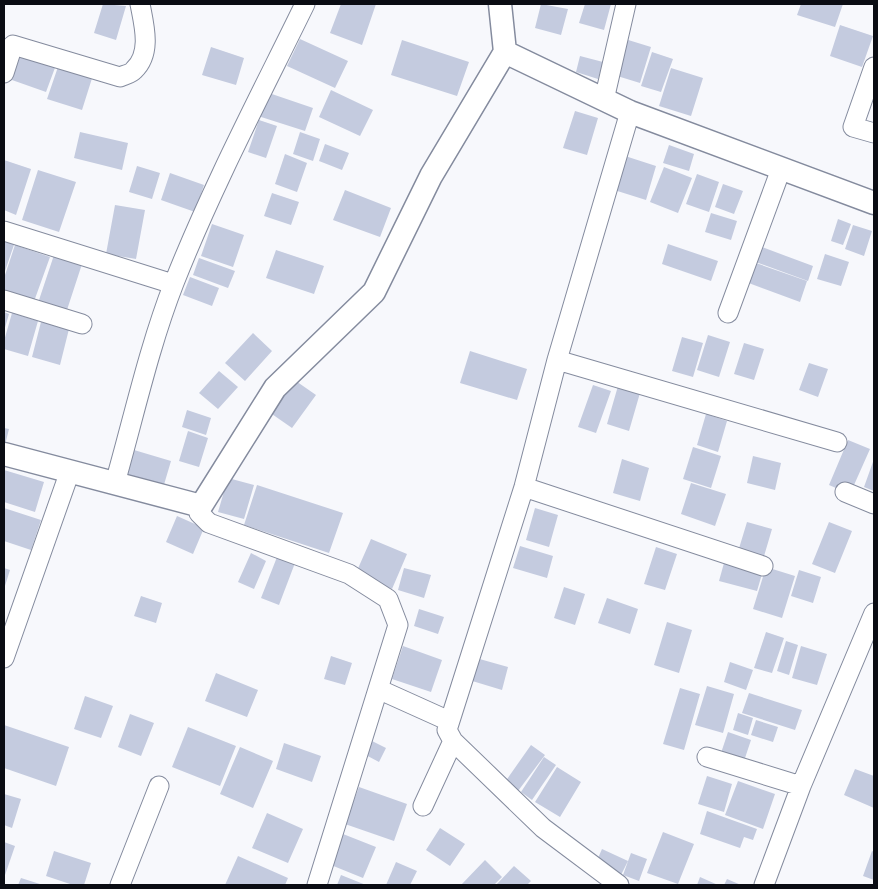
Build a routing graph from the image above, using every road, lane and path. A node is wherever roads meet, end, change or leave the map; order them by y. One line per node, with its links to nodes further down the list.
1 (140, 4): 7 (street)
2 (305, 4): 14 (street)
3 (500, 4): 5 (street)
4 (626, 4): 8 (street)
5 (505, 52): 8 (street); 26 (street)
6 (874, 67): 10 (street)
7 (4, 74)
8 (604, 100): 9 (street)
9 (630, 112): 11 (street); 18 (street)
10 (874, 133)
11 (781, 170): 12 (street); 16 (street)
12 (874, 203)
13 (4, 231): 14 (street)
14 (173, 284): 22 (street)
15 (4, 300): 17 (street)
16 (728, 313)
17 (82, 324)
18 (557, 360): 19 (street); 23 (street)
19 (837, 442)
20 (4, 454): 21 (street)
21 (70, 471): 22 (street); 29 (street)
22 (115, 483): 26 (street)
23 (524, 487): 27 (street); 31 (street)
24 (845, 492): 25 (street)
25 (874, 504)
26 (201, 506): 30 (street)
27 (763, 566)
28 (874, 613): 35 (street)
29 (4, 658)
30 (378, 689): 31 (street); 38 (street)
31 (449, 721): 32 (street)
32 (453, 741): 36 (street); 39 (street)
33 (707, 756): 35 (street)
34 (159, 786): 37 (street)
35 (800, 786): 40 (street)
36 (423, 806)
37 (120, 885)
38 (317, 885)
39 (619, 885)
40 (764, 885)

